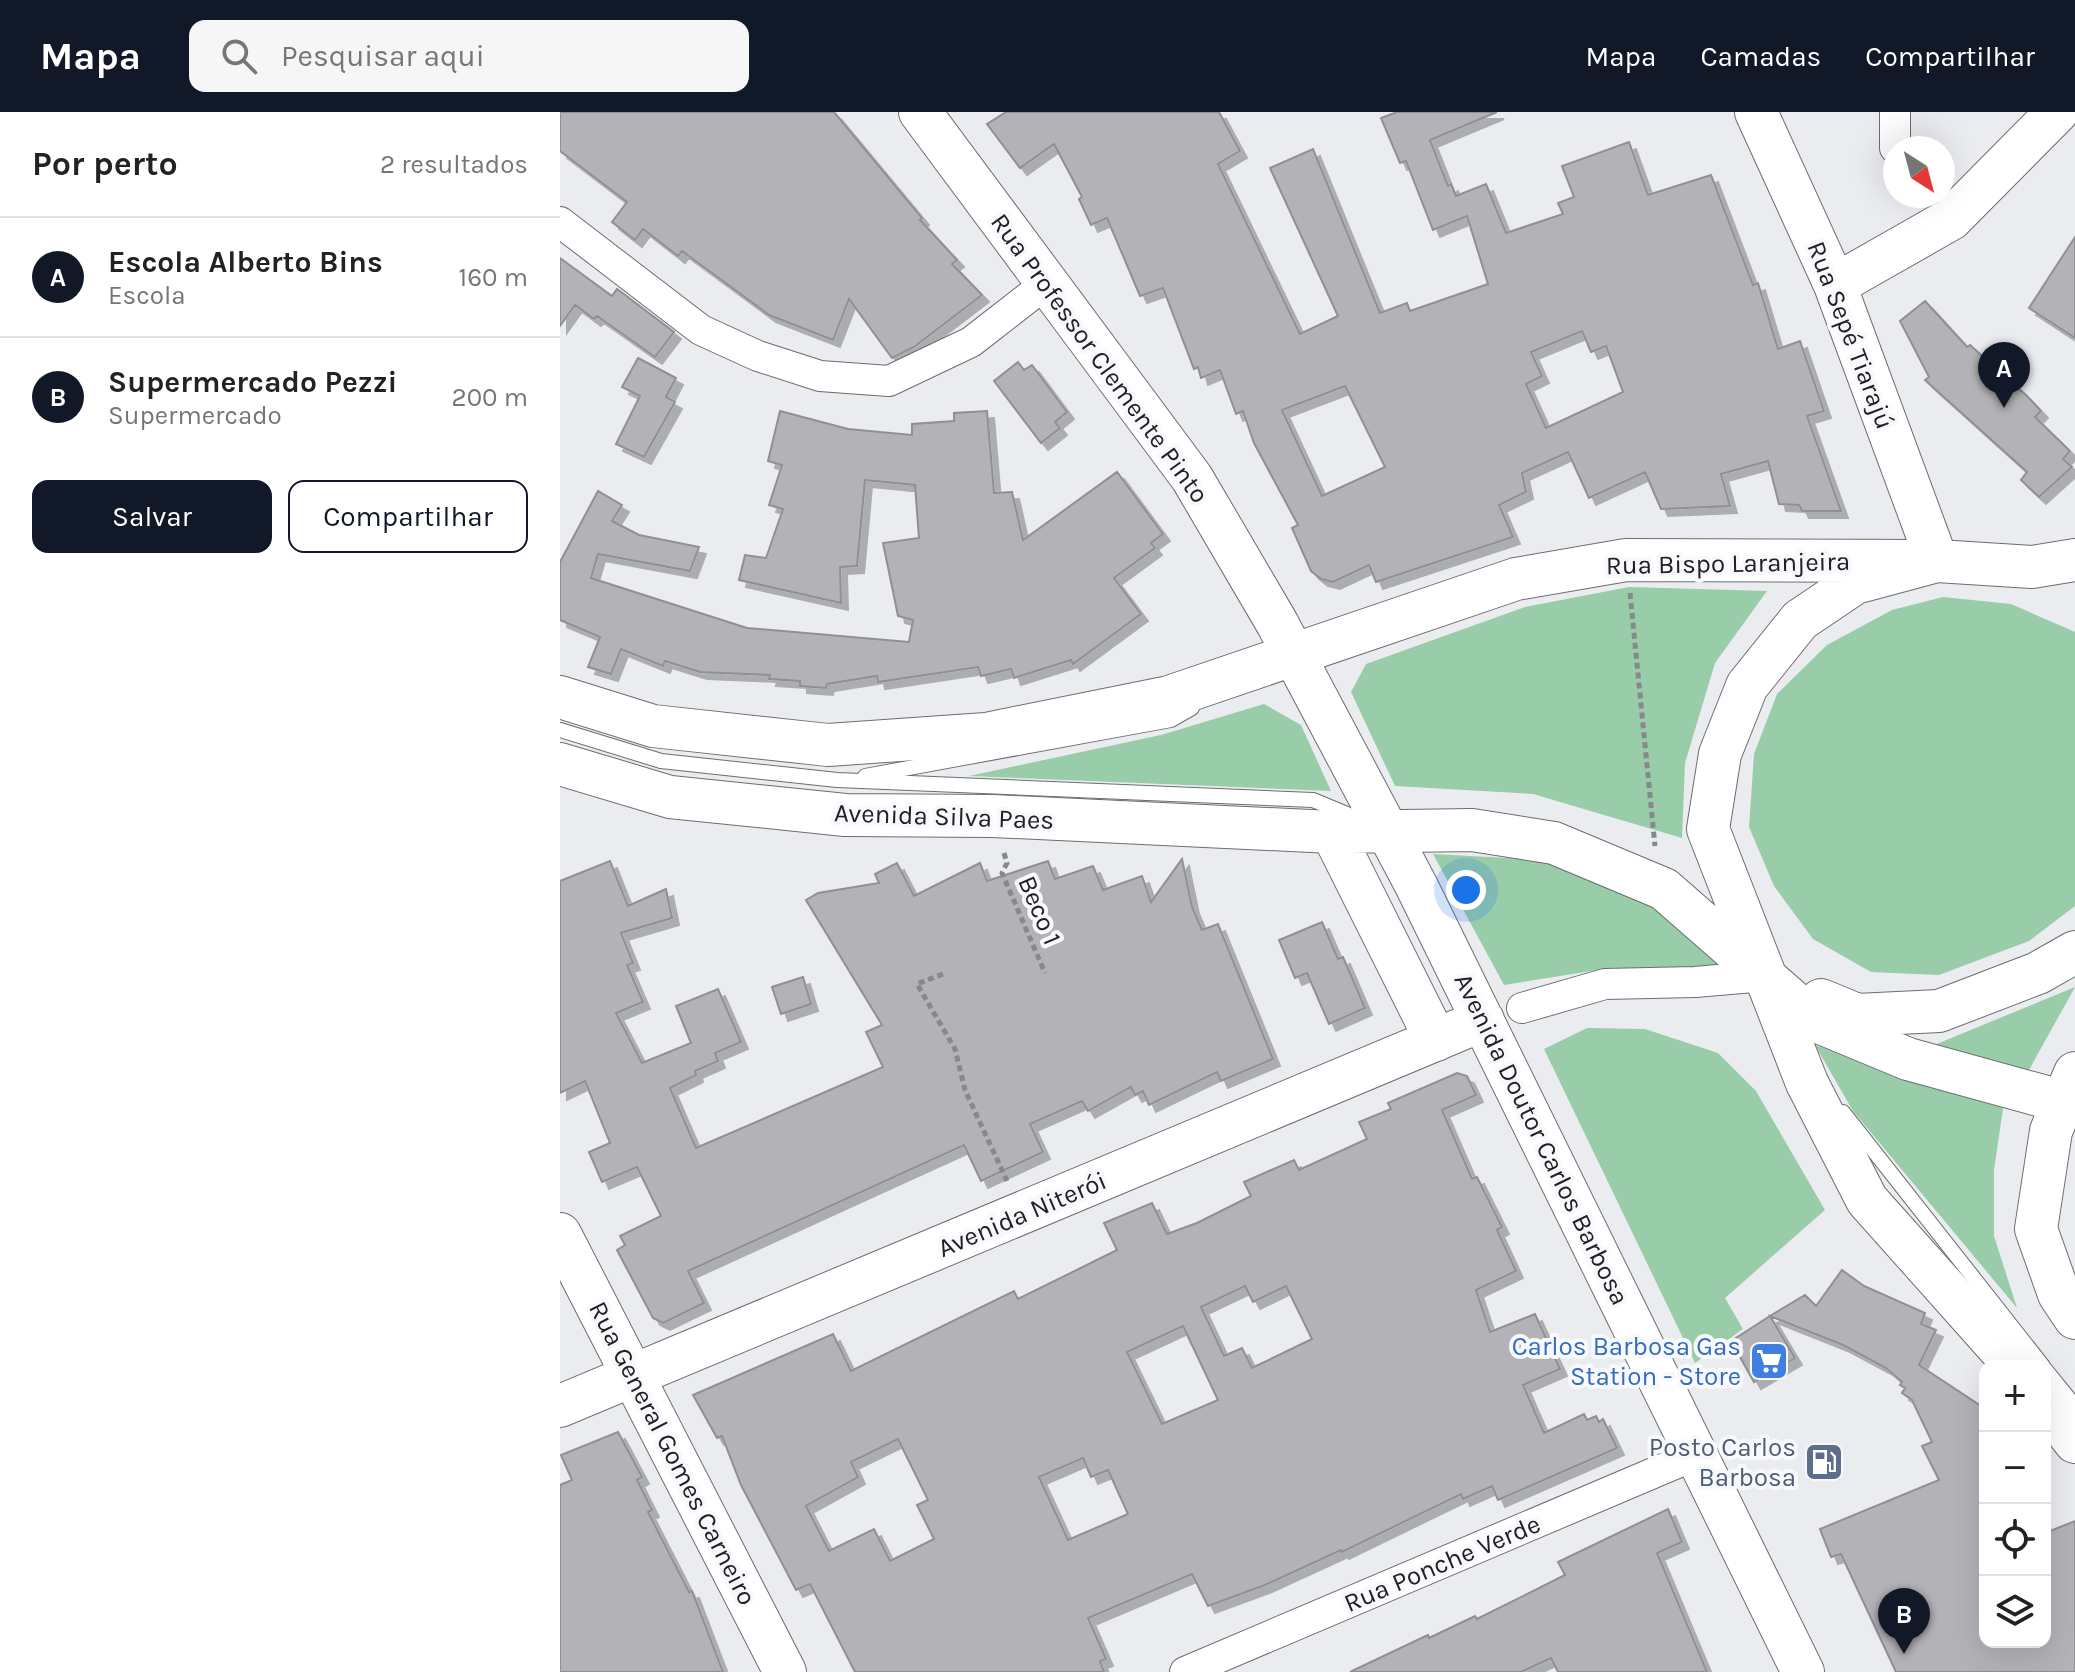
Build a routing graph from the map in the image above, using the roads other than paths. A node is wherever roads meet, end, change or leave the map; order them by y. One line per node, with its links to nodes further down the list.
1 (920, 112): 9 (main road, Rua Professor Clemente Pinto)
2 (1756, 112): 10 (main road, Rua Sepé Tiarajú)
3 (1895, 112): 5 (street)
4 (2057, 112): 6 (main road)
5 (1895, 136)
6 (1955, 196)
7 (1941, 208): 10 (main road)
8 (560, 222): 9 (street)
9 (1047, 283): 15 (main road, Rua Professor Clemente Pinto)
10 (1835, 285): 12 (main road, Rua Sepé Tiarajú)
11 (2075, 560): 13 (main road, Rua Bispo Laranjeira)
12 (1937, 561): 13 (main road, Rua Bispo Laranjeira); 15 (main road, Rua Bispo Laranjeira); 23 (main road)
13 (2032, 567): 14 (main road)
14 (2075, 595)
15 (1293, 653): 16 (main road); 19 (lane); 21 (main road, Avenida Doutor Carlos Barbosa)
16 (560, 697)
17 (560, 730): 19 (lane)
18 (560, 764): 20 (main road, Avenida Silva Paes)
19 (837, 780): 21 (lane)
20 (1332, 832): 21 (main road, Avenida Silva Paes); 26 (main road)
21 (1389, 832): 23 (main road, Avenida Silva Paes); 25 (main road, Avenida Doutor Carlos Barbosa)
22 (2075, 952): 23 (main road)
23 (1765, 976): 24 (street); 27 (lane); 28 (main road, Avenida Silva Paes); 34 (main road)
24 (1522, 1008)
25 (1483, 1020): 26 (main road, Avenida Niterói); 42 (main road, Avenida Doutor Carlos Barbosa)
26 (1436, 1040): 36 (main road, Avenida Niterói)
27 (1823, 1077)
28 (2070, 1094): 31 (main road)
29 (1837, 1103): 35 (lane)
30 (2075, 1166): 31 (main road)
31 (2036, 1229): 33 (main road)
32 (560, 1234): 36 (main road, Rua General Gomes Carneiro)
33 (2075, 1318)
34 (2010, 1360)
35 (2038, 1360)
36 (633, 1376): 38 (main road, Avenida Niterói); 43 (main road, Rua General Gomes Carneiro)
37 (2051, 1377): 39 (lane)
38 (560, 1406)
39 (2075, 1406)
40 (2051, 1411): 41 (main road)
41 (2075, 1442)
42 (1698, 1454): 44 (street, Rua Ponche Verde); 45 (main road, Avenida Doutor Carlos Barbosa)
43 (785, 1672)
44 (1185, 1672)
45 (1803, 1672)

